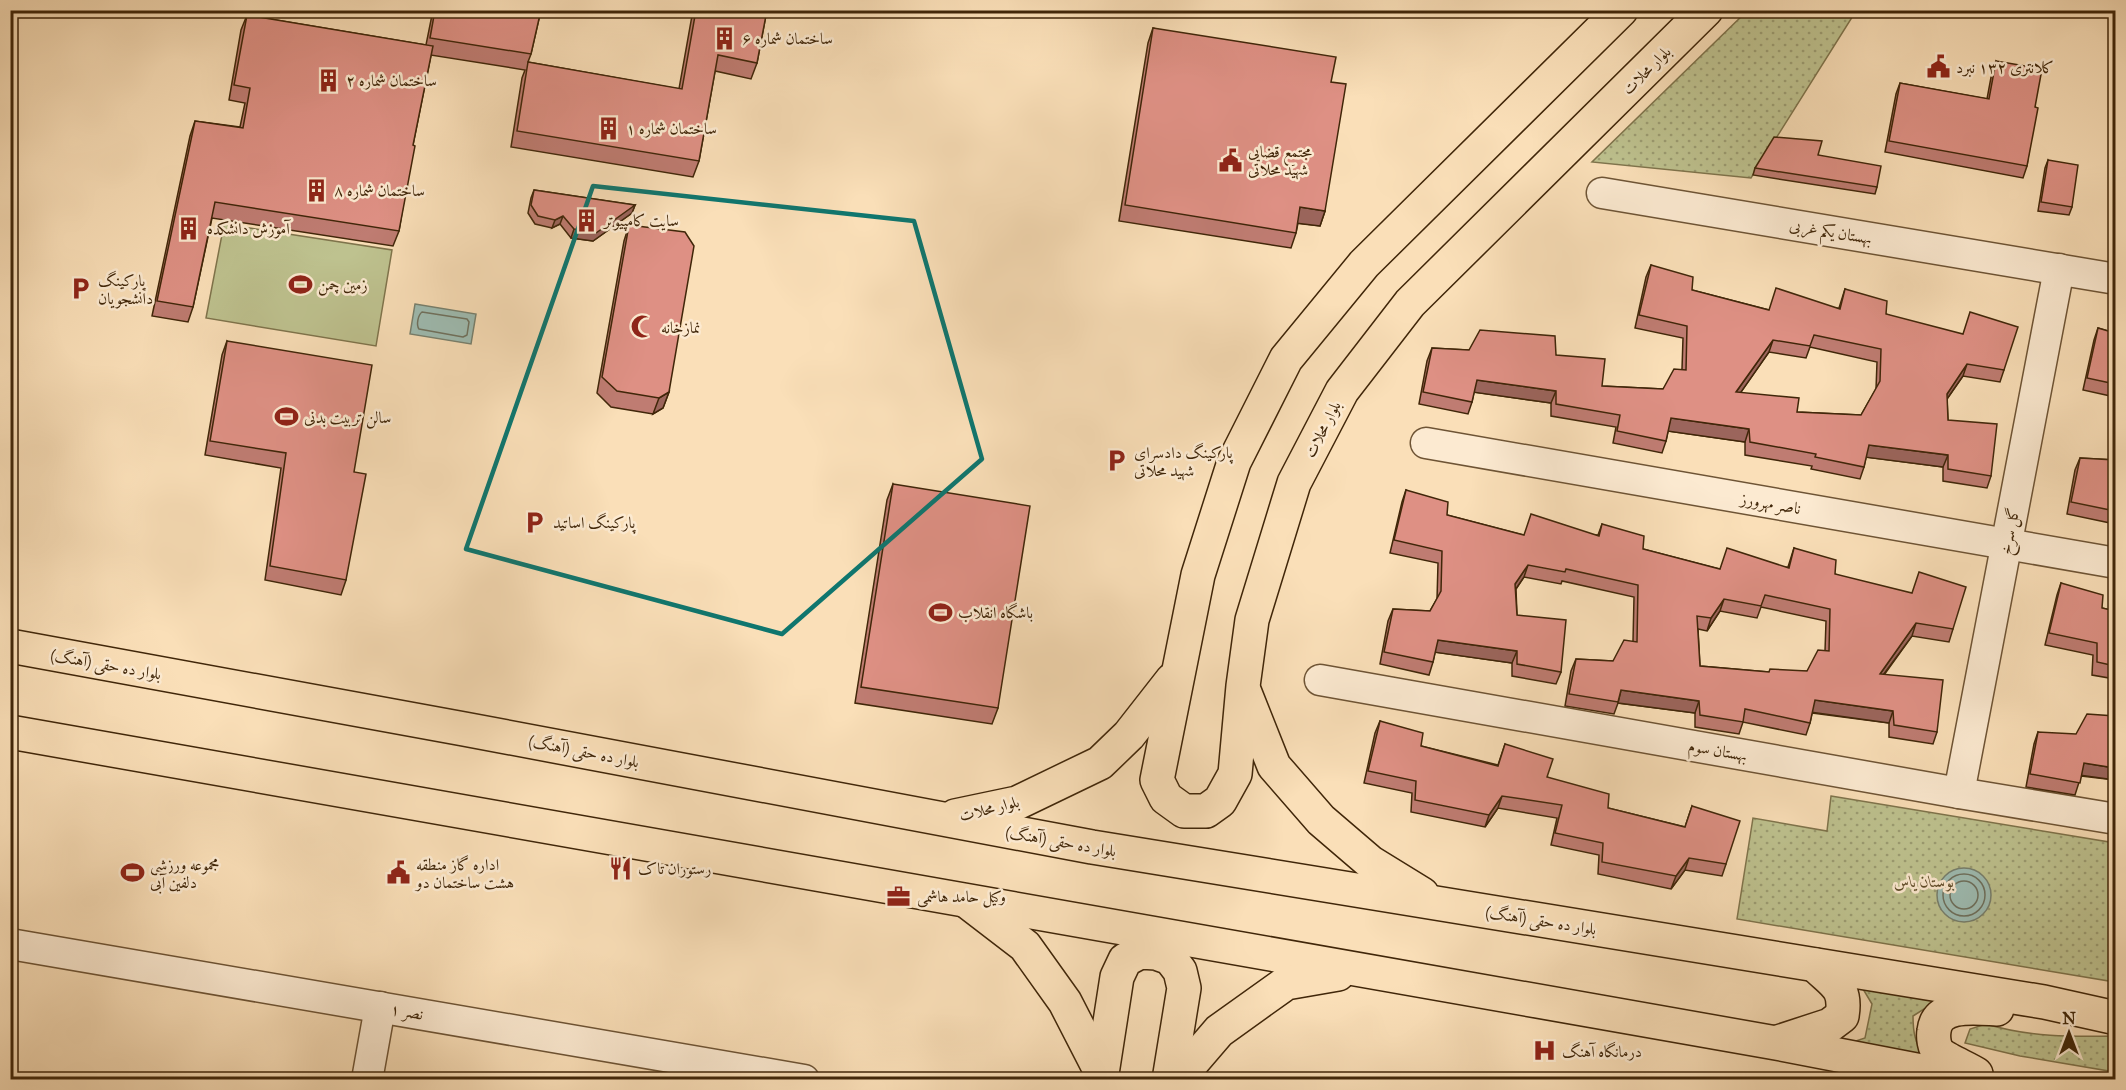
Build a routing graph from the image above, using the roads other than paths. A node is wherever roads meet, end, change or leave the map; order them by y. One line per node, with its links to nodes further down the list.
1 (1621, 10): 10 (main road, بلوار محلات)
2 (1706, 10): 12 (main road, بلوار محلات)
3 (1602, 193): 4 (street, بهستان یکم غربی)
4 (2059, 269): 5 (street, بهستان یکم غربی); 7 (street, گل سرخ)
5 (2115, 279)
6 (1426, 443): 7 (street, ناصر مهرورز)
7 (2007, 544): 8 (street, ناصر مهرورز); 14 (street, گل سرخ)
8 (2115, 563)
9 (10, 646): 15 (main road, بلوار ده حقی (آهنگ))
10 (1177, 674): 12 (main road); 15 (main road, بلوار محلات)
11 (1320, 680): 14 (street, بهستان سوم)
12 (1243, 687): 18 (main road, بلوار محلات)
13 (10, 732): 17 (main road)
14 (1959, 793): 16 (street, بهستان سوم)
15 (940, 819): 18 (main road, بلوار ده حقی (آهنگ))
16 (2115, 819)
17 (965, 900): 21 (main road); 25 (main road)
18 (1436, 903): 20 (main road, بلوار ده حقی (آهنگ))
19 (10, 944): 22 (street, نصر ۱)
20 (1815, 965): 23 (main road, بلوار ده حقی (آهنگ)); 24 (main road)
21 (1359, 970): 24 (main road); 29 (main road)
22 (380, 1007): 26 (street); 27 (street, نصر ۱)
23 (2105, 1016): 31 (main road)
24 (1776, 1043): 30 (main road)
25 (1101, 1077): 28 (main road)
26 (368, 1080)
27 (804, 1080)
28 (1169, 1080)
29 (1177, 1080)
30 (1968, 1080)
31 (1986, 1080)

